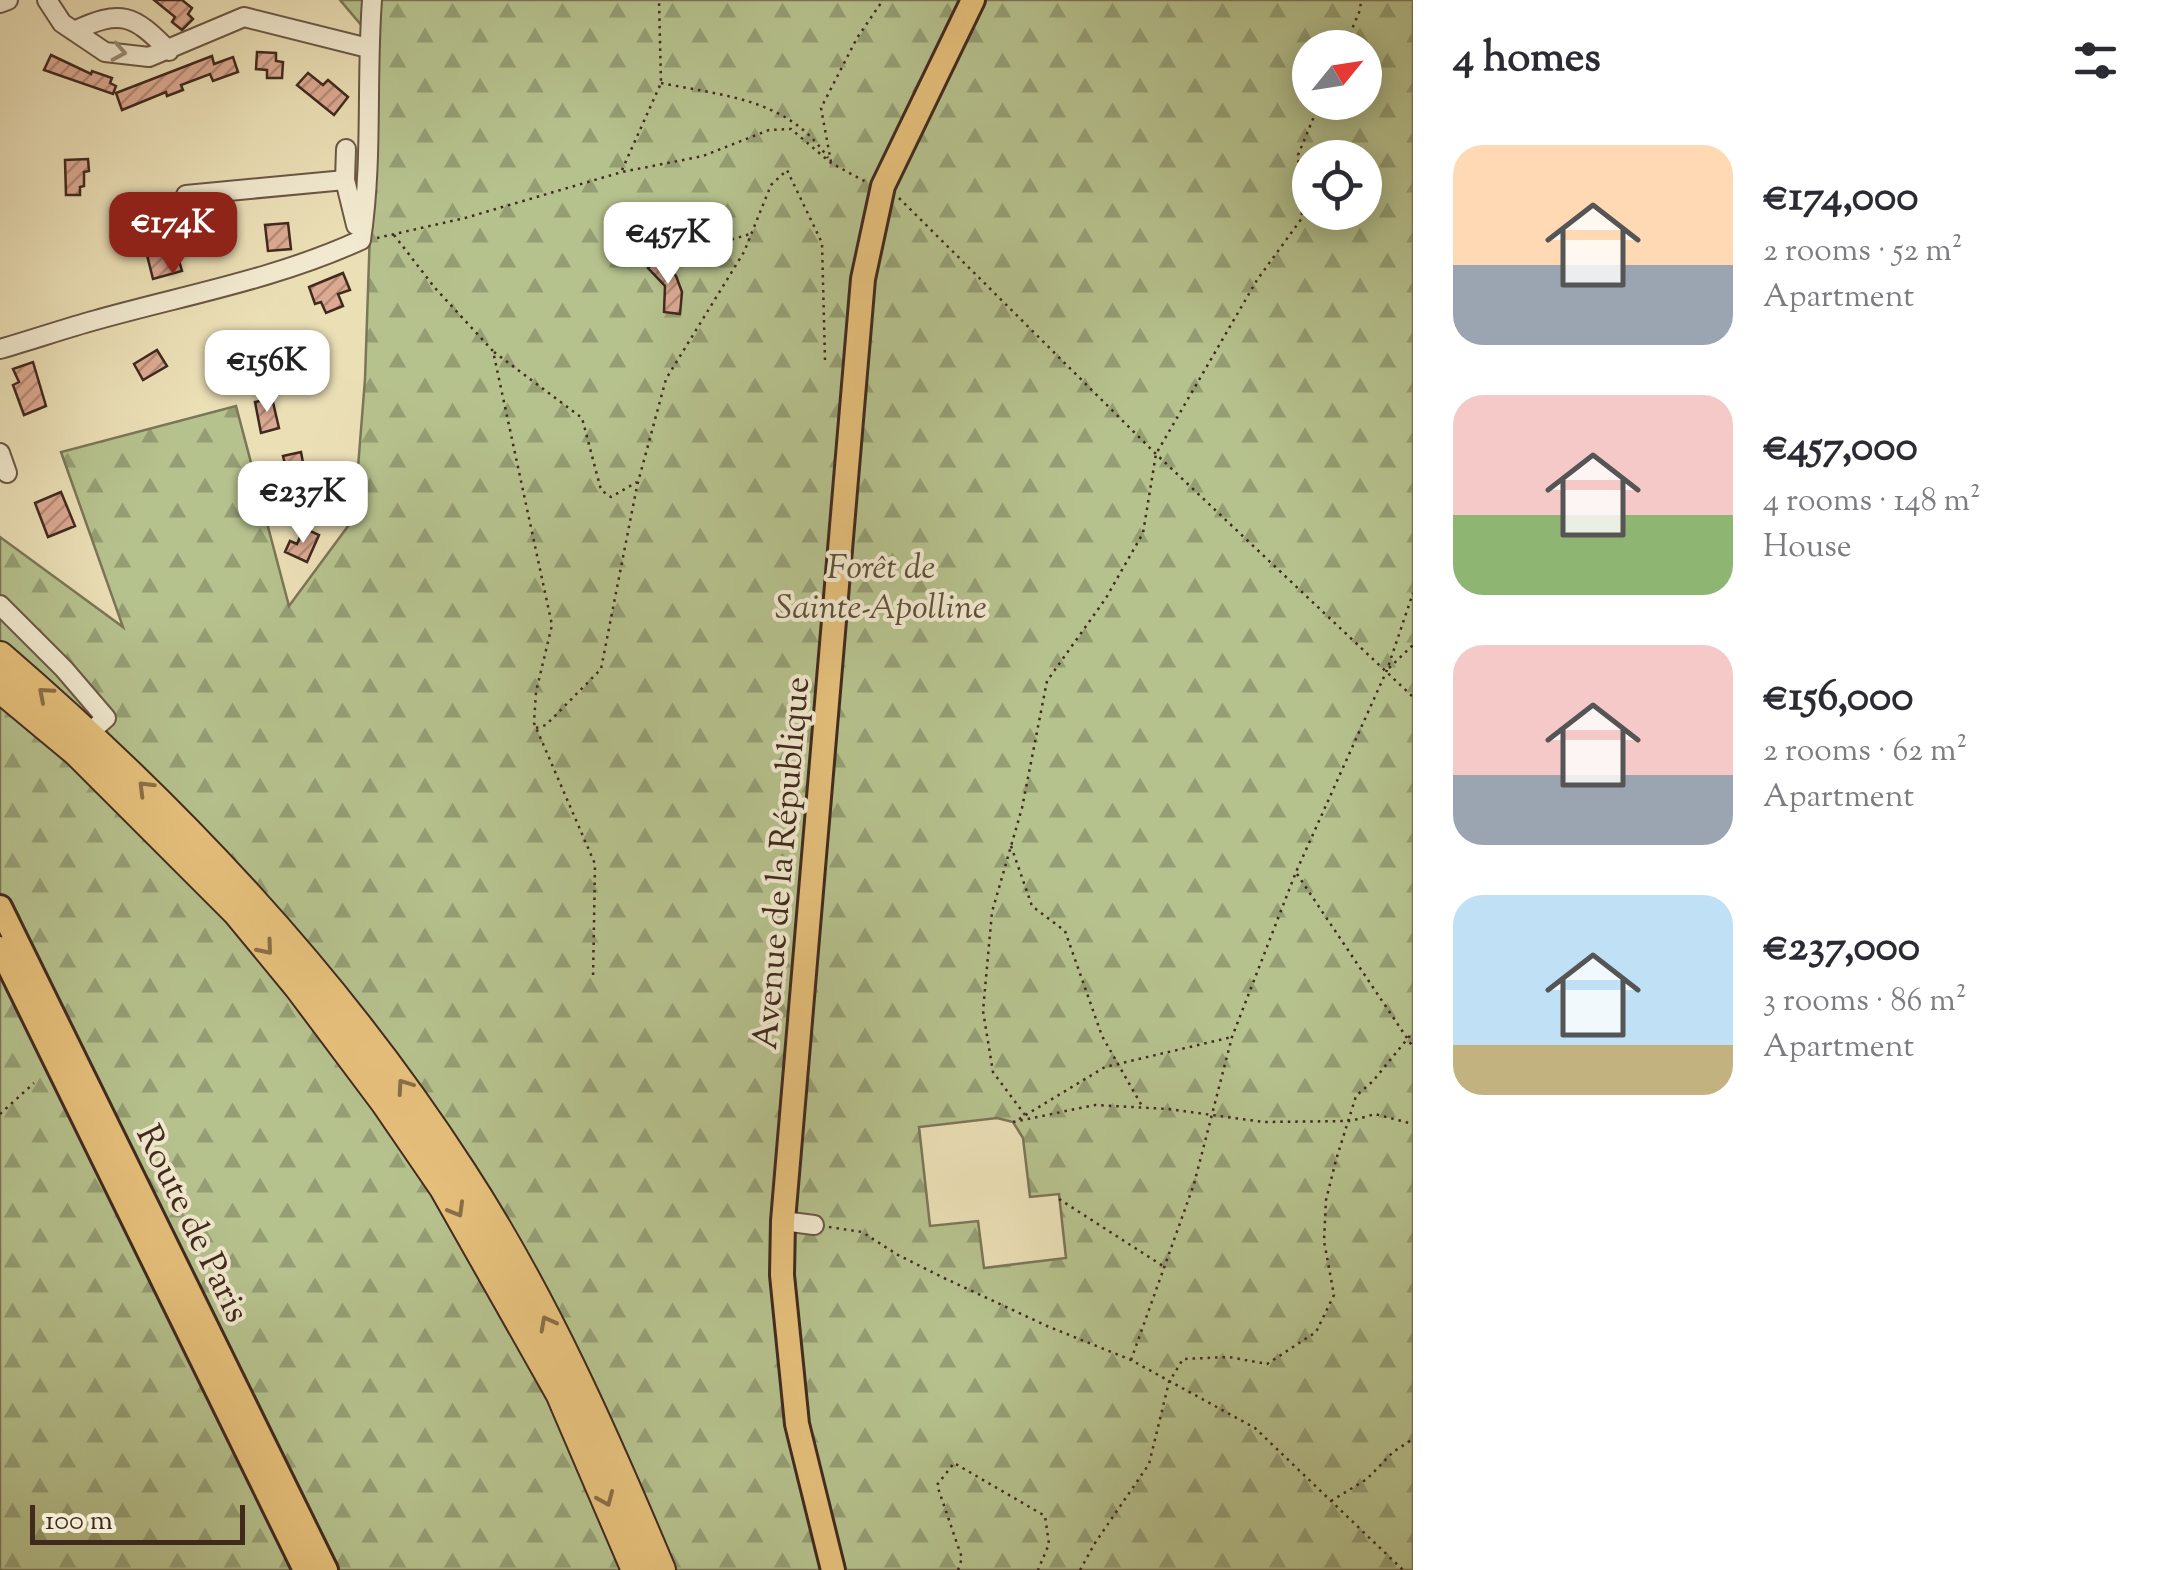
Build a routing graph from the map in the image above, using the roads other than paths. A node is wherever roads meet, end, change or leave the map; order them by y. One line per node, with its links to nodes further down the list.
1 (8, 0): 5 (street)
2 (47, 0): 7 (street)
3 (372, 0): 8 (street)
4 (974, 0): 23 (main road, Avenue de la République)
5 (0, 3)
6 (243, 9): 8 (street); 9 (street)
7 (74, 31): 9 (street, one-way to 9); 9 (street)
8 (368, 48): 13 (street)
9 (168, 51)
10 (346, 150): 11 (street)
11 (345, 180): 12 (street); 13 (street)
12 (186, 195)
13 (362, 233): 14 (street)
14 (0, 350)
15 (0, 452): 16 (street)
16 (7, 473)
17 (0, 605): 20 (street)
18 (0, 656): 20 (highway, one-way to 18)
19 (0, 688): 27 (highway, one-way to 27)
20 (89, 732): 28 (highway, one-way to 20)
21 (0, 907): 26 (main road, Route de Paris)
22 (0, 948): 25 (main road, Route de Paris)
23 (783, 1221): 24 (street); 29 (main road, Avenue de la République)
24 (814, 1226)
25 (306, 1570)
26 (326, 1570)
27 (636, 1570)
28 (661, 1570)
29 (833, 1570)

